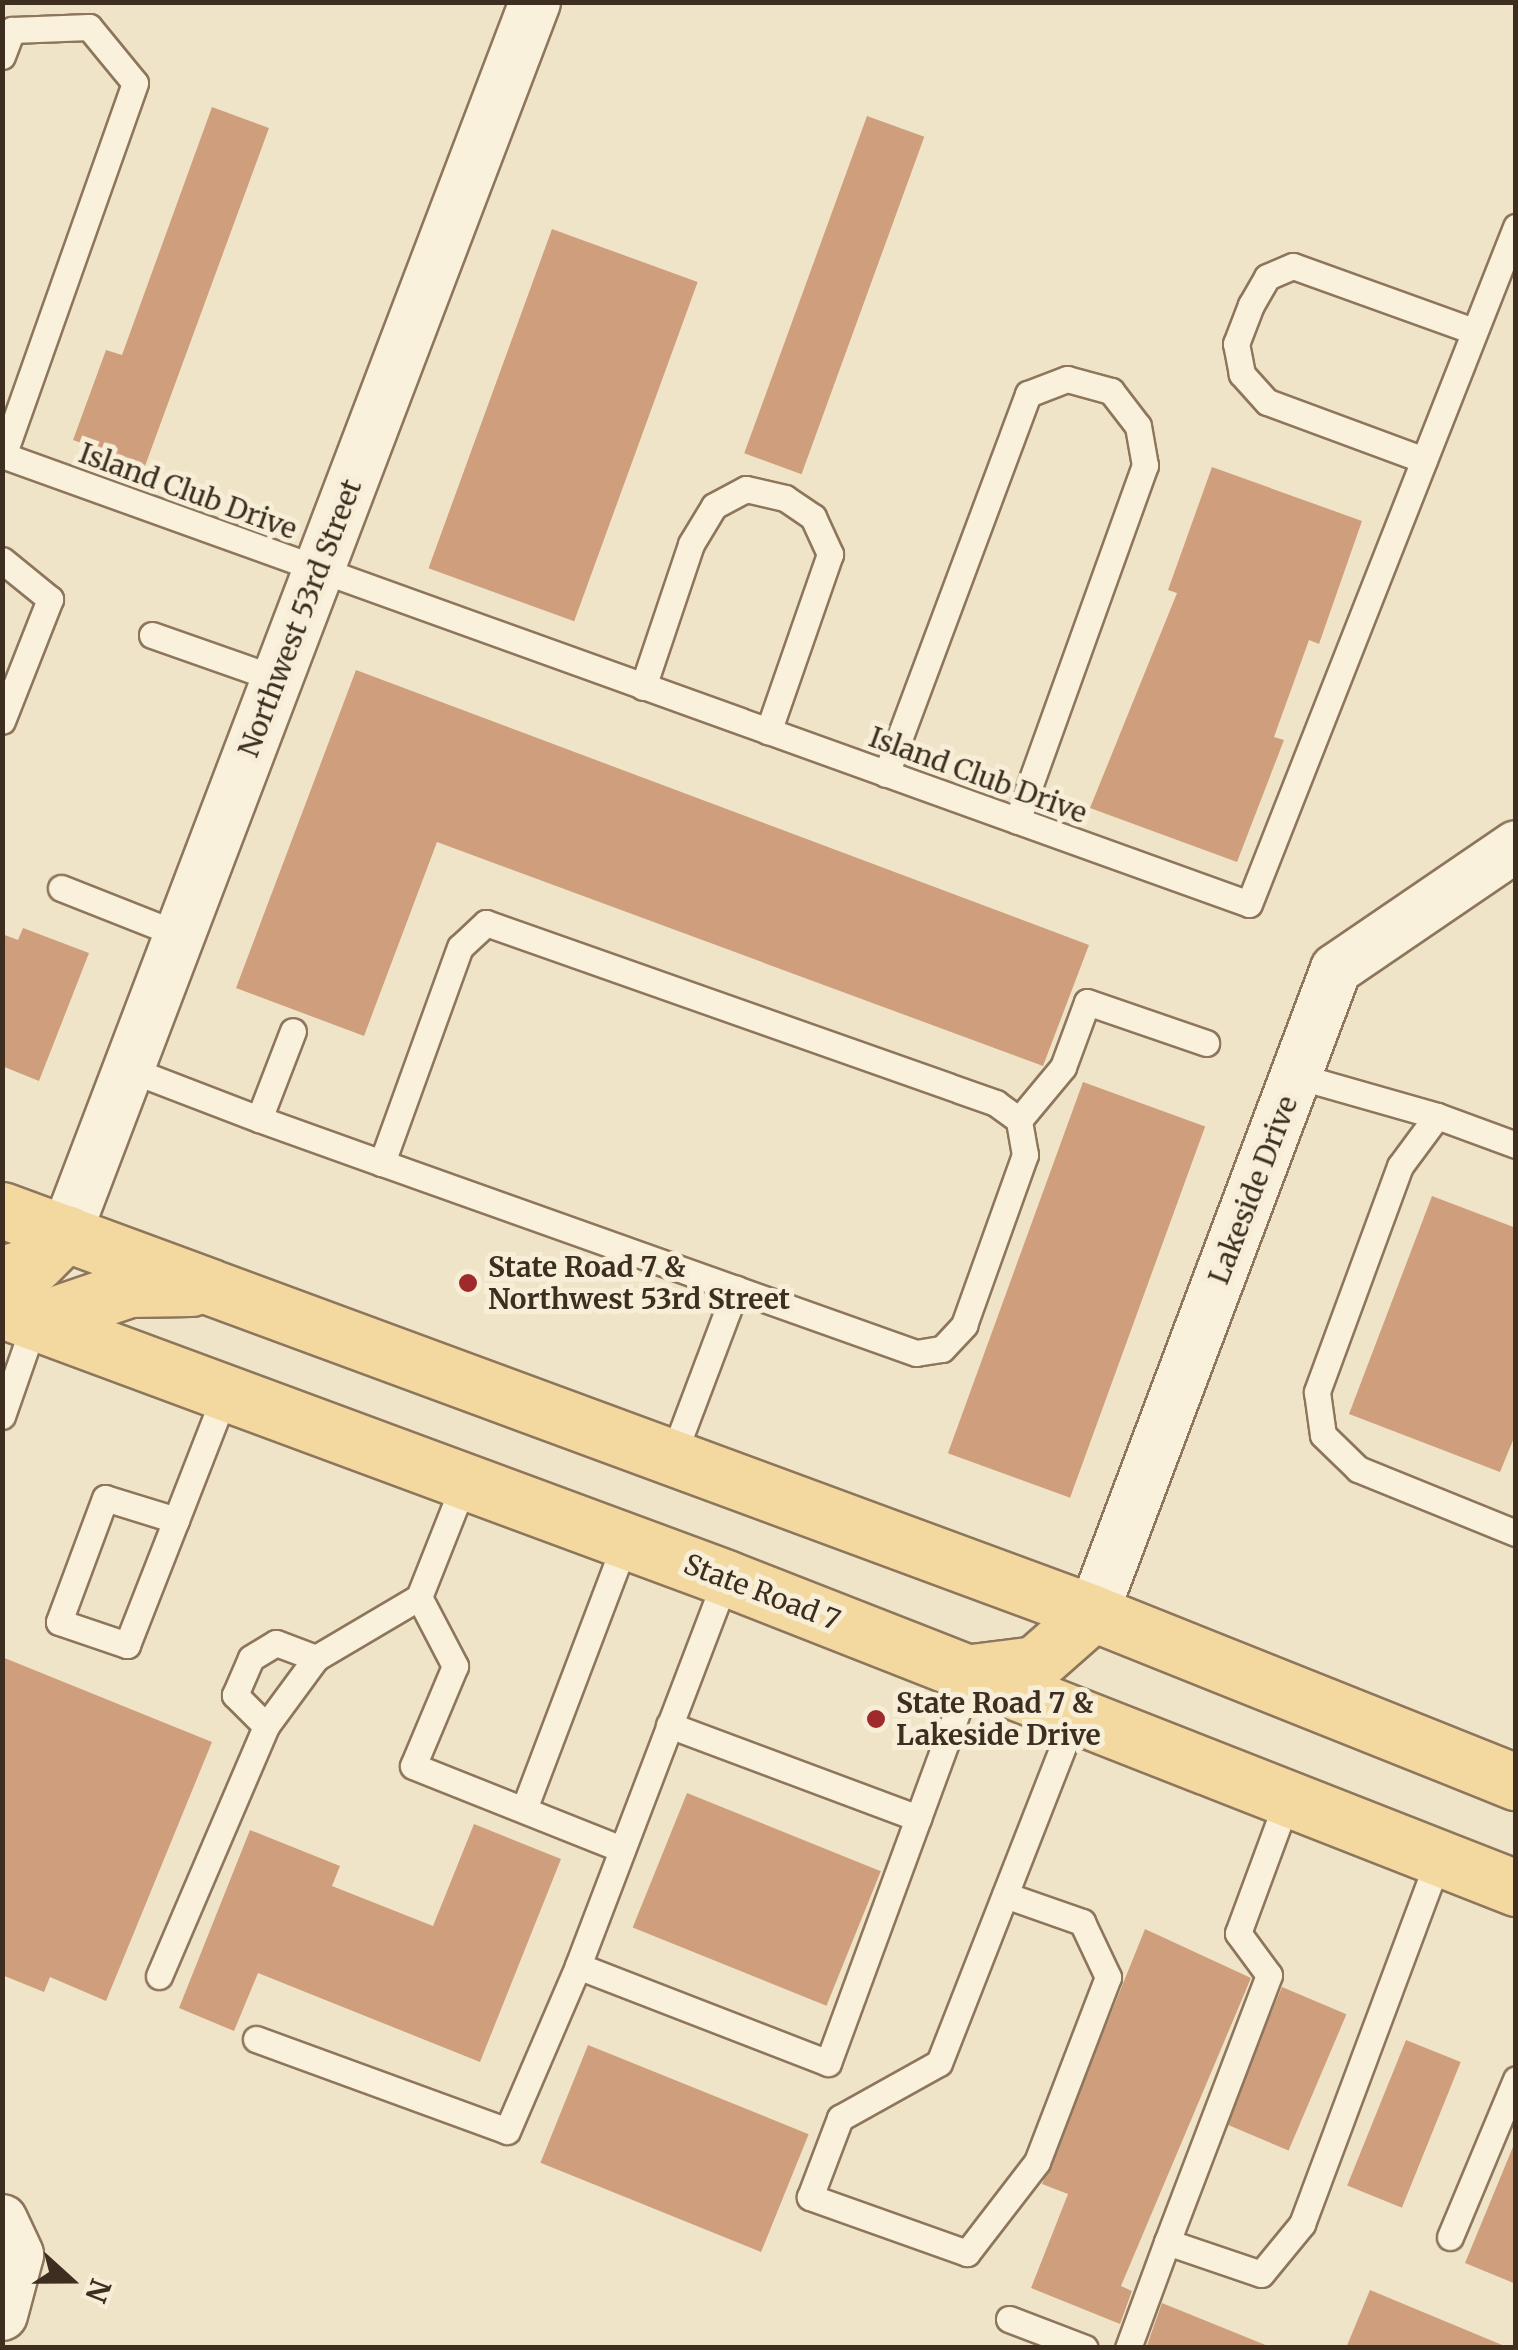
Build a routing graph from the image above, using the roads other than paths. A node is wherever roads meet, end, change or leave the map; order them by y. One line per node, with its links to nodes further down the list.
1 (536, 2): 8 (street, Northwest 53rd Street)
2 (2, 56): 5 (lane)
3 (1516, 227): 4 (lane, Island Club Drive)
4 (1474, 331): 6 (lane, Island Club Drive); 6 (lane)
5 (3, 455): 8 (lane, Island Club Drive)
6 (1424, 460): 15 (lane, Island Club Drive)
7 (2, 560): 12 (lane)
8 (319, 571): 10 (street, Northwest 53rd Street); 11 (lane, Island Club Drive)
9 (152, 635): 10 (lane)
10 (276, 679): 18 (street, Northwest 53rd Street)
11 (642, 687): 13 (lane, Island Club Drive); 13 (lane)
12 (2, 720)
13 (768, 732): 14 (lane, Island Club Drive)
14 (886, 774): 15 (lane, Island Club Drive); 15 (lane)
15 (1017, 821)
16 (1516, 846): 22 (street, Lakeside Drive)
17 (61, 888): 18 (lane)
18 (178, 934): 21 (street, Northwest 53rd Street)
19 (293, 1031): 24 (lane)
20 (1206, 1043): 25 (lane)
21 (126, 1068): 24 (lane); 29 (street, Northwest 53rd Street)
22 (1297, 1076): 23 (lane); 43 (street, Lakeside Drive)
23 (1438, 1116): 26 (lane); 39 (lane)
24 (258, 1119): 27 (lane)
25 (1019, 1120): 27 (lane); 32 (lane)
26 (1516, 1145)
27 (382, 1163): 32 (lane)
28 (2, 1210): 29 (main road)
29 (66, 1233): 30 (main road); 31 (main road)
30 (2, 1274)
31 (219, 1288): 33 (main road); 36 (main road)
32 (736, 1289): 36 (lane)
33 (18, 1316): 34 (main road, State Road 7); 35 (lane)
34 (226, 1392): 37 (main road, State Road 7); 38 (lane)
35 (2, 1416)
36 (672, 1458): 43 (main road)
37 (465, 1480): 40 (main road, State Road 7); 42 (lane)
38 (176, 1520): 38 (lane)
39 (1515, 1533)
40 (626, 1541): 41 (main road, State Road 7); 51 (lane)
41 (726, 1578): 45 (main road, State Road 7); 48 (lane)
42 (419, 1597): 44 (lane); 51 (lane)
43 (1092, 1613): 45 (main road); 49 (main road)
44 (316, 1658): 47 (lane); 47 (lane)
45 (972, 1672): 46 (main road, State Road 7); 52 (lane)
46 (1076, 1714): 50 (main road, State Road 7); 56 (lane)
47 (266, 1726): 58 (lane)
48 (669, 1726): 52 (lane); 53 (lane)
49 (1516, 1782)
50 (1288, 1798): 54 (main road, State Road 7); 63 (lane)
51 (524, 1809): 53 (lane)
52 (918, 1818): 57 (lane)
53 (622, 1849): 57 (lane)
54 (1439, 1858): 55 (main road, State Road 7); 63 (lane)
55 (1516, 1888)
56 (1005, 1895): 56 (lane)
57 (578, 1966): 59 (lane)
58 (159, 1976)
59 (256, 2039)
60 (1516, 2079): 62 (lane)
61 (9, 2227): 64 (street)
62 (1450, 2236)
63 (1168, 2242): 67 (lane)
64 (2, 2315)
65 (1009, 2319): 66 (lane)
66 (1085, 2348)
67 (1128, 2348)

